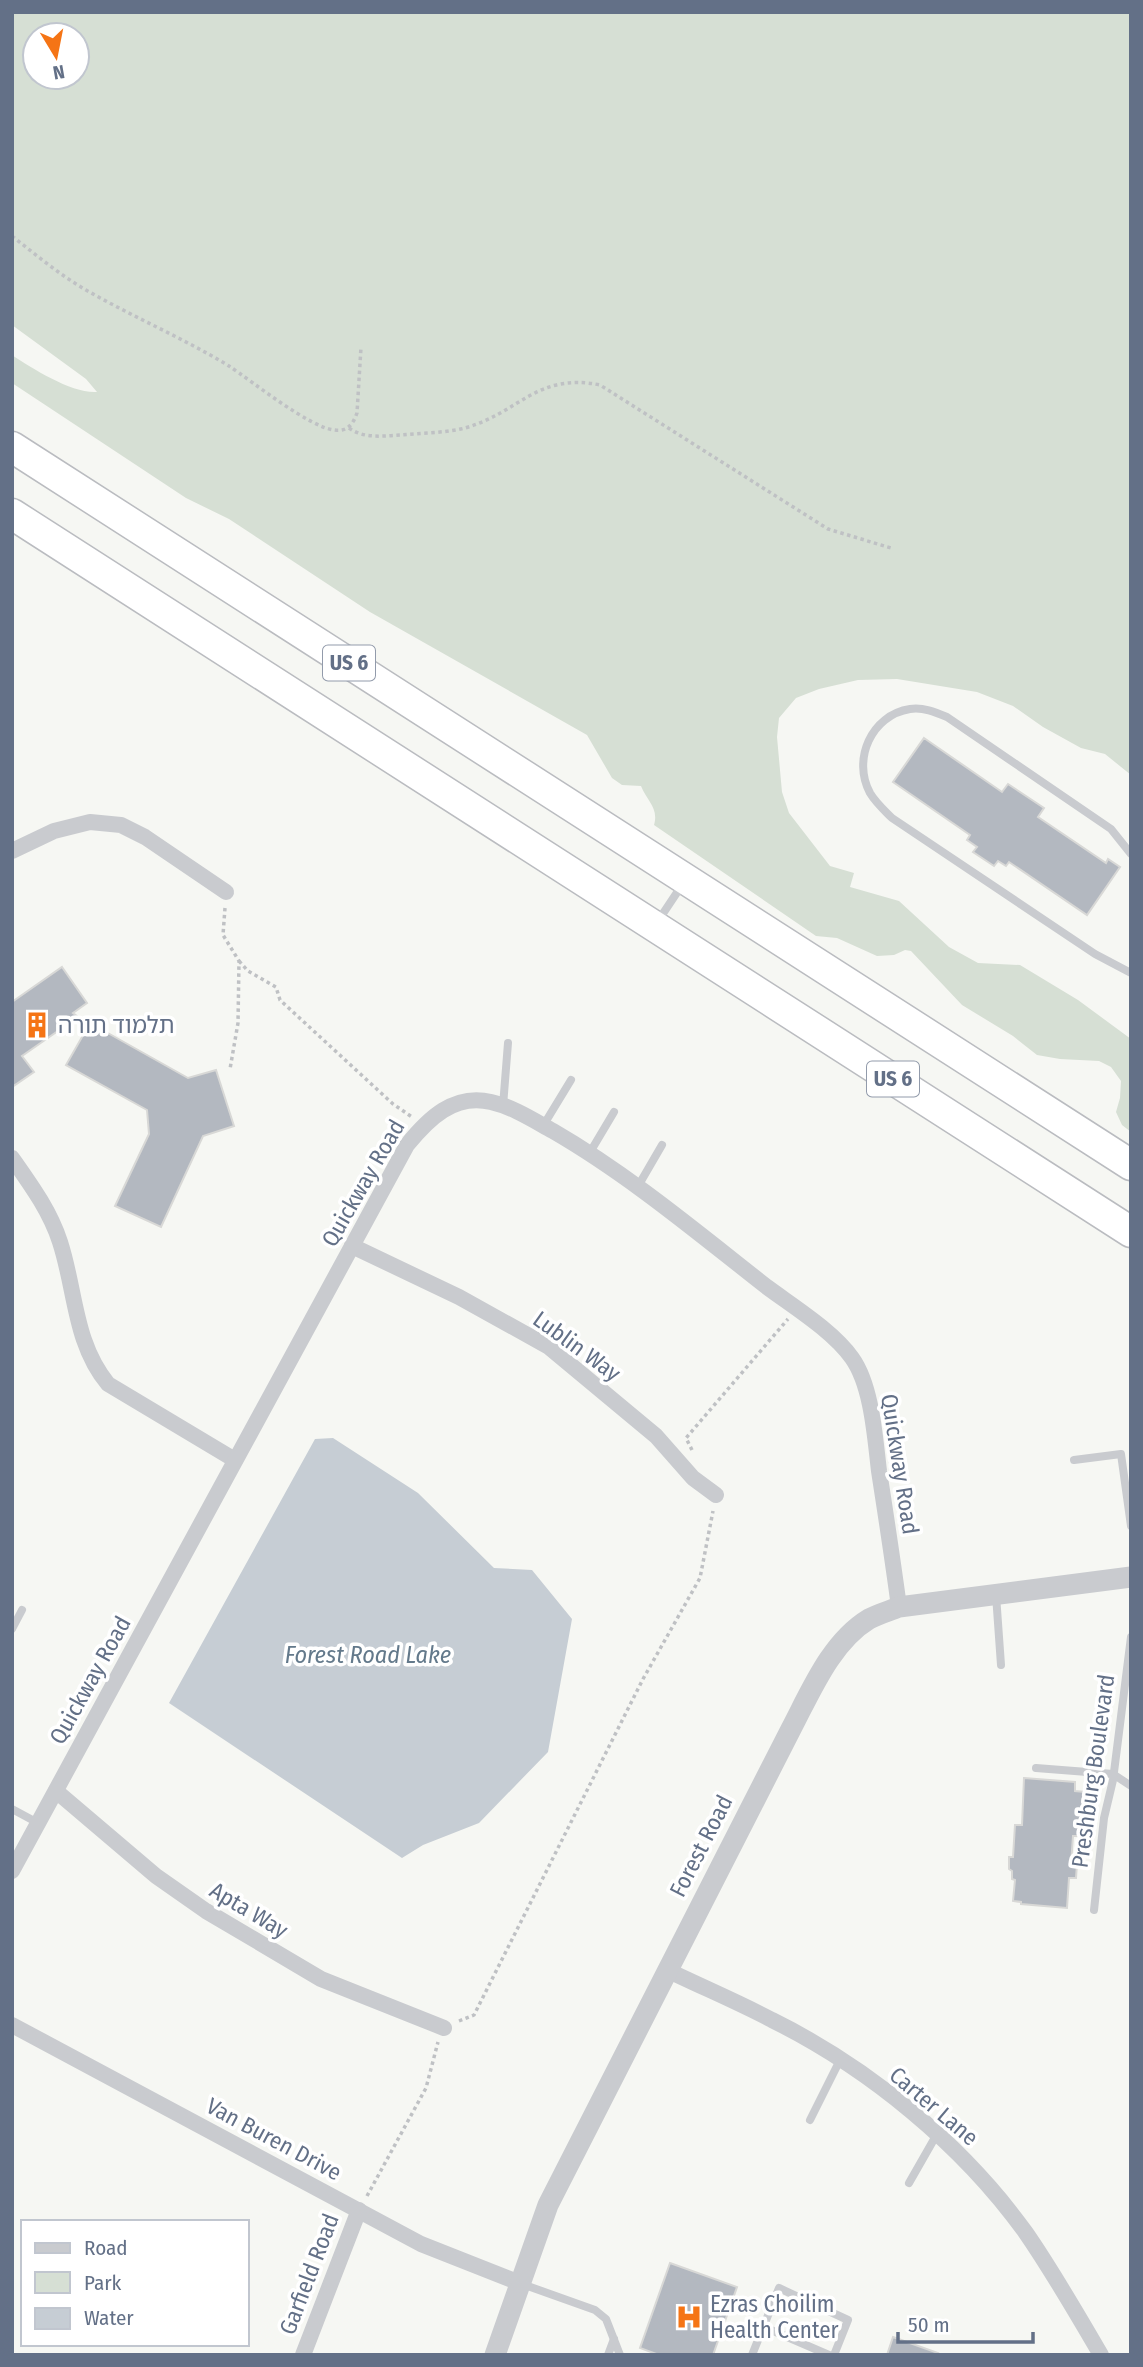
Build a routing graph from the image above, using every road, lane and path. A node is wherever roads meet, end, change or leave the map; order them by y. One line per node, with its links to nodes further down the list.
1 (12, 236): 3 (path)
2 (360, 347): 3 (path)
3 (349, 428): 6 (path)
4 (12, 447): 9 (highway, US 6)
5 (12, 514): 11 (highway, US 6)
6 (891, 548)
7 (12, 851): 10 (street)
8 (1131, 853): 13 (lane)
9 (686, 879): 11 (lane); 24 (highway, US 6)
10 (226, 892): 12 (path)
11 (655, 926): 26 (highway, US 6)
12 (239, 961): 15 (path); 19 (path)
13 (1131, 973)
14 (508, 1043): 17 (lane)
15 (230, 1069)
16 (571, 1080): 20 (lane)
17 (503, 1106): 19 (street, Quickway Road); 20 (street, Quickway Road)
18 (614, 1112): 22 (lane)
19 (423, 1125): 27 (street, Quickway Road)
20 (543, 1126): 22 (street, Quickway Road)
21 (662, 1145): 25 (lane)
22 (589, 1154): 25 (street, Quickway Road)
23 (12, 1158): 29 (street)
24 (1131, 1165)
25 (637, 1188): 28 (street, Quickway Road)
26 (1131, 1232)
27 (352, 1246): 29 (street, Quickway Road); 32 (street, Lublin Way)
28 (796, 1309): 31 (path); 36 (street, Quickway Road)
29 (235, 1460): 44 (street, Quickway Road)
30 (1074, 1460): 33 (lane)
31 (698, 1461)
32 (716, 1495): 51 (path)
33 (1131, 1526)
34 (1131, 1577): 35 (street, Forest Road)
35 (996, 1595): 36 (street, Forest Road); 40 (lane)
36 (899, 1607): 49 (street, Forest Road)
37 (22, 1610): 38 (lane)
38 (12, 1629)
39 (1131, 1637): 42 (lane, Preshburg Boulevard)
40 (1001, 1665)
41 (1036, 1768): 42 (lane)
42 (1114, 1774): 43 (lane); 48 (lane, Preshburg Boulevard)
43 (1131, 1786)
44 (55, 1791): 46 (street, Quickway Road); 51 (street, Apta Way)
45 (12, 1809): 46 (lane)
46 (38, 1823): 47 (street, Quickway Road)
47 (12, 1871)
48 (1094, 1910)
49 (667, 1970): 52 (street, Carter Lane); 57 (street, Forest Road)
50 (12, 2025): 56 (street, Van Buren Drive)
51 (444, 2028): 56 (path)
52 (840, 2060): 53 (lane); 54 (street, Carter Lane)
53 (810, 2120)
54 (937, 2134): 55 (lane); 66 (street, Carter Lane)
55 (909, 2183)
56 (359, 2210): 57 (street, Van Buren Drive); 60 (street, Garfield Road)
57 (520, 2283): 59 (lane); 61 (street, Forest Road)
58 (764, 2327): 64 (lane); 65 (lane); 65 (lane)
59 (614, 2339): 62 (lane); 63 (lane)
60 (303, 2355)
61 (495, 2355)
62 (608, 2355)
63 (620, 2355)
64 (752, 2355)
65 (832, 2355)
66 (1101, 2355)

